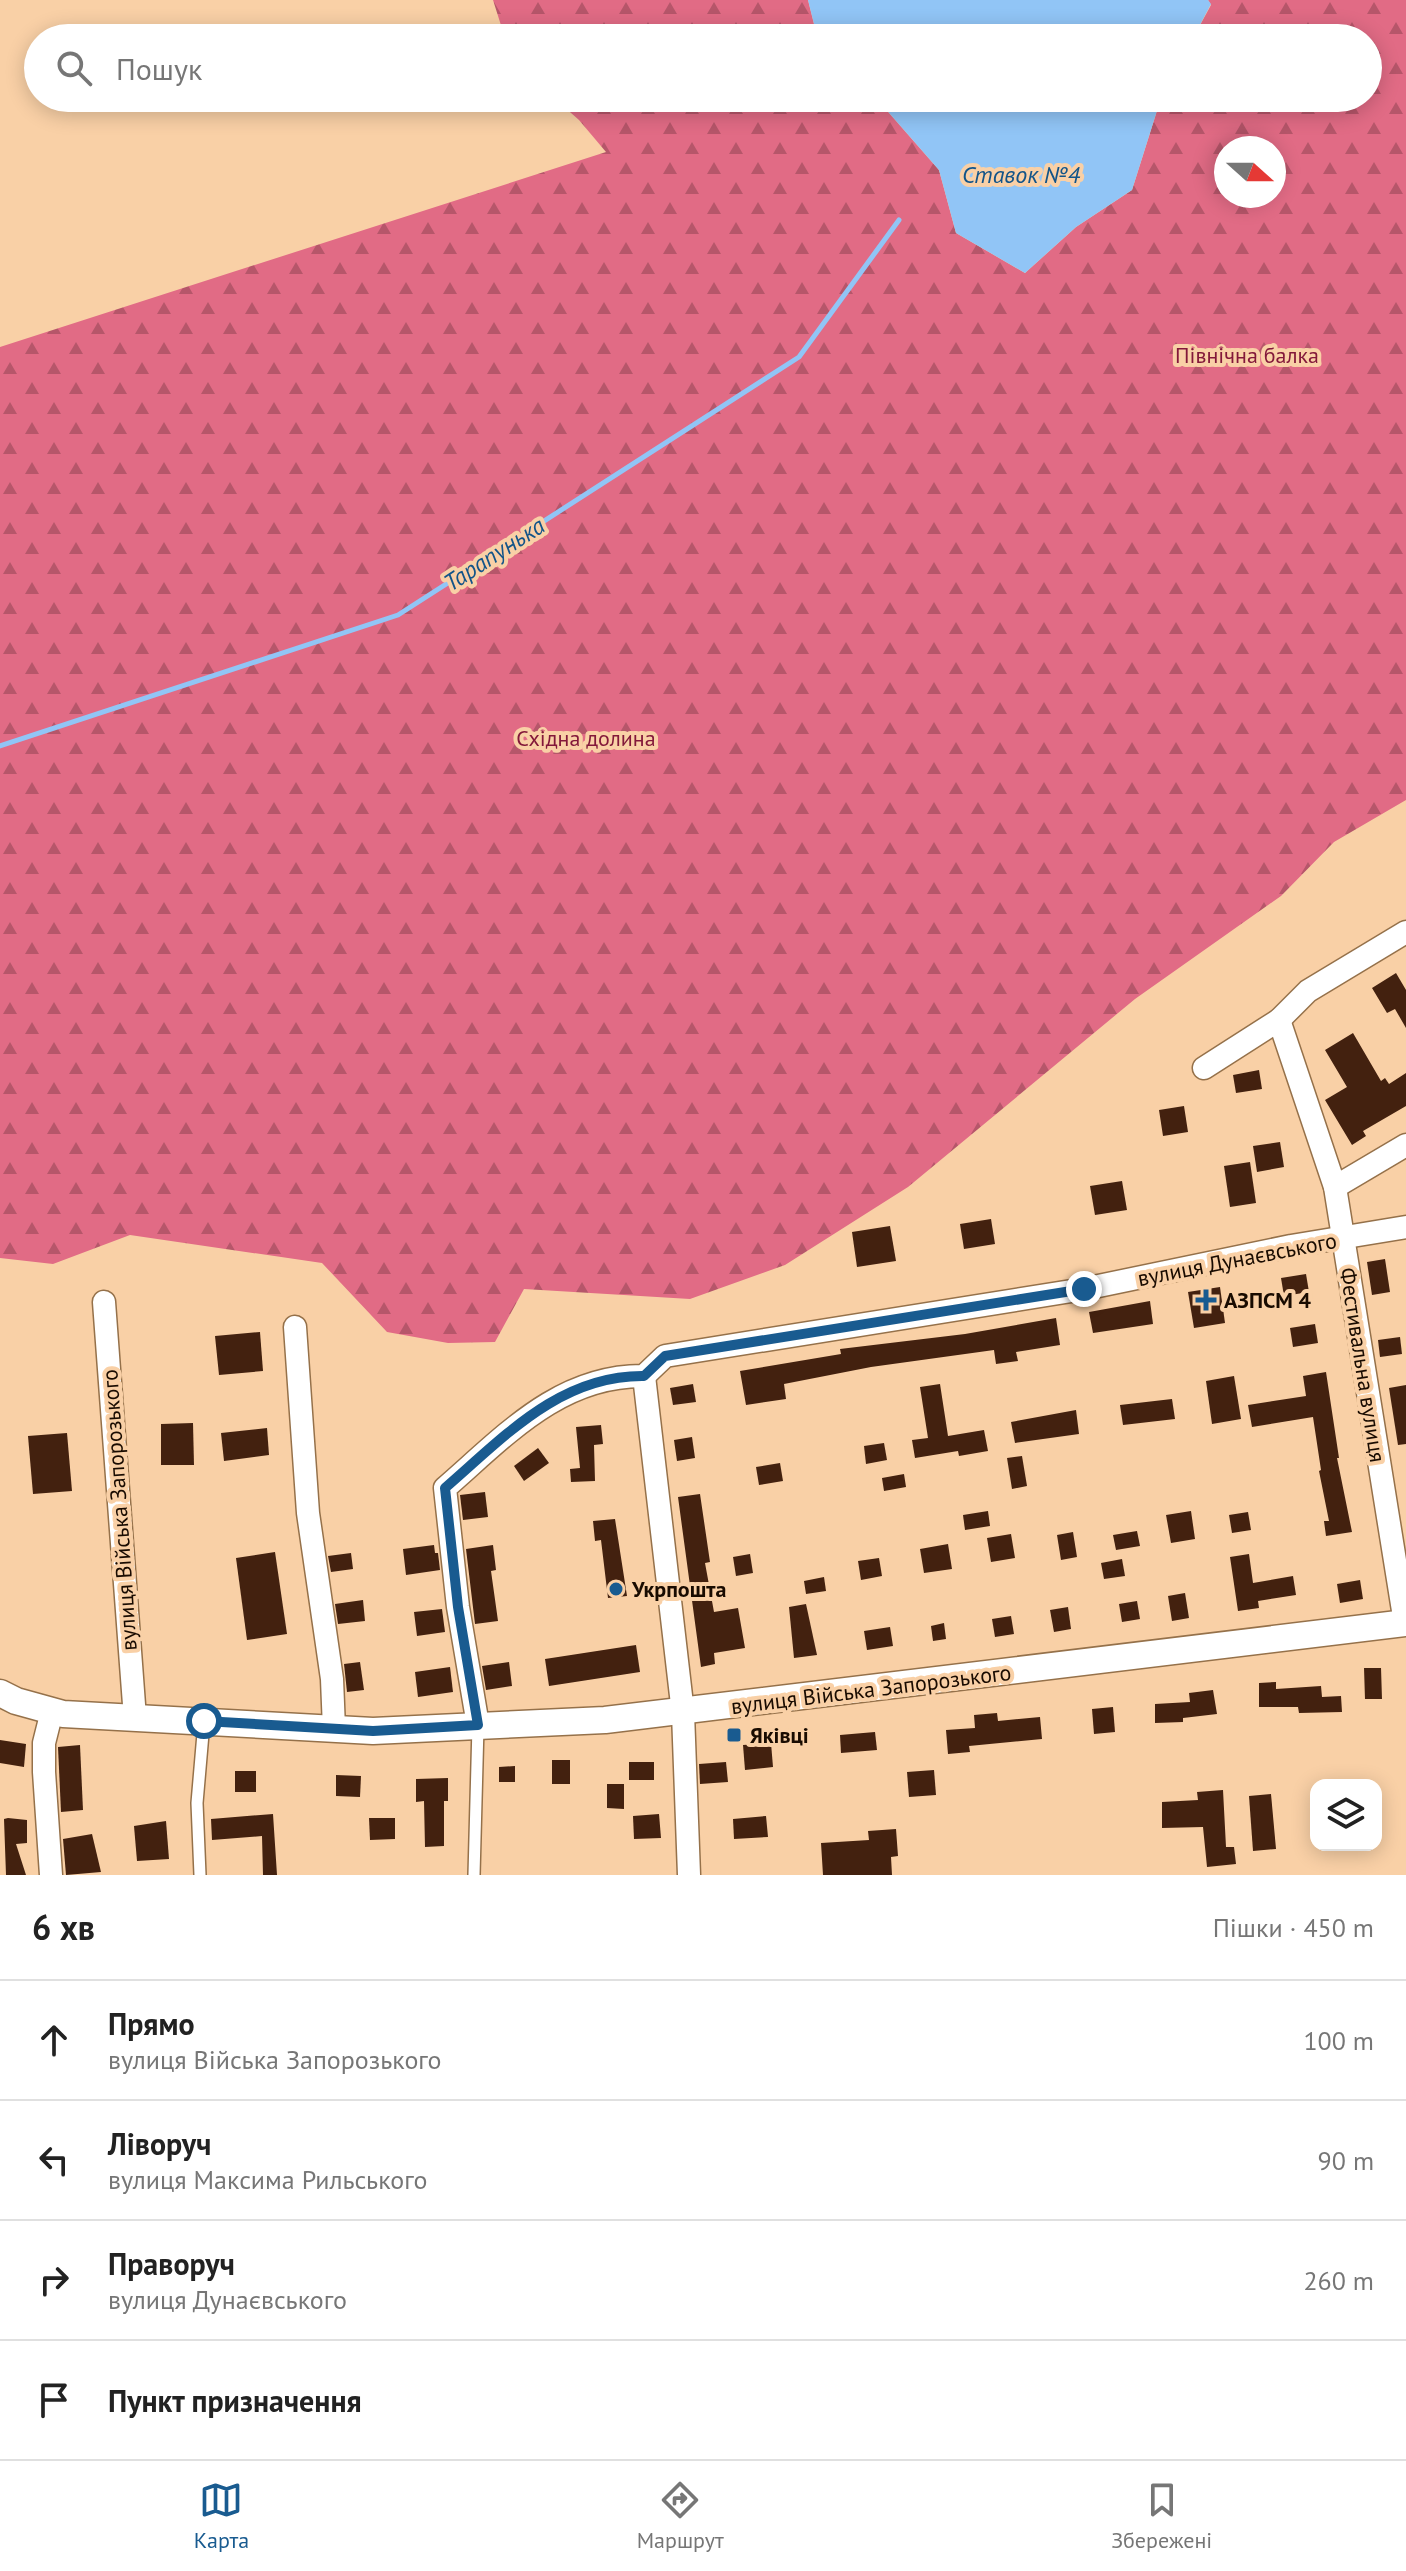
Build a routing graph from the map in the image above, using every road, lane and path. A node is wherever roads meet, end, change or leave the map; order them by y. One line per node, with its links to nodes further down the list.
1 (1406, 932): 2 (street)
2 (1279, 1020): 3 (street); 5 (street, Фестивальна вулиця)
3 (1204, 1068)
4 (1406, 1145): 5 (street)
5 (1335, 1187): 7 (street, Фестивальна вулиця)
6 (1406, 1227): 7 (street, вулиця Дунаєвського)
7 (1342, 1238): 10 (street, вулиця Дунаєвського); 11 (street, Фестивальна вулиця)
8 (104, 1302): 15 (street, вулиця Війська Запорозького)
9 (295, 1327): 18 (street)
10 (644, 1376): 14 (street); 17 (street, вулиця Дунаєвського)
11 (1406, 1623): 14 (street, вулиця Війська Запорозького)
12 (0, 1693): 13 (street, вулиця Війська Запорозького)
13 (52, 1711): 15 (street, вулиця Війська Запорозького); 19 (street)
14 (683, 1713): 17 (street, вулиця Війська Запорозького); 22 (street)
15 (135, 1718): 16 (street, вулиця Війська Запорозького)
16 (204, 1721): 18 (street, вулиця Війська Запорозького); 20 (lane)
17 (478, 1725): 18 (street, вулиця Війська Запорозького); 21 (lane)
18 (334, 1729)
19 (51, 1875)
20 (200, 1875)
21 (474, 1875)
22 (689, 1875)

